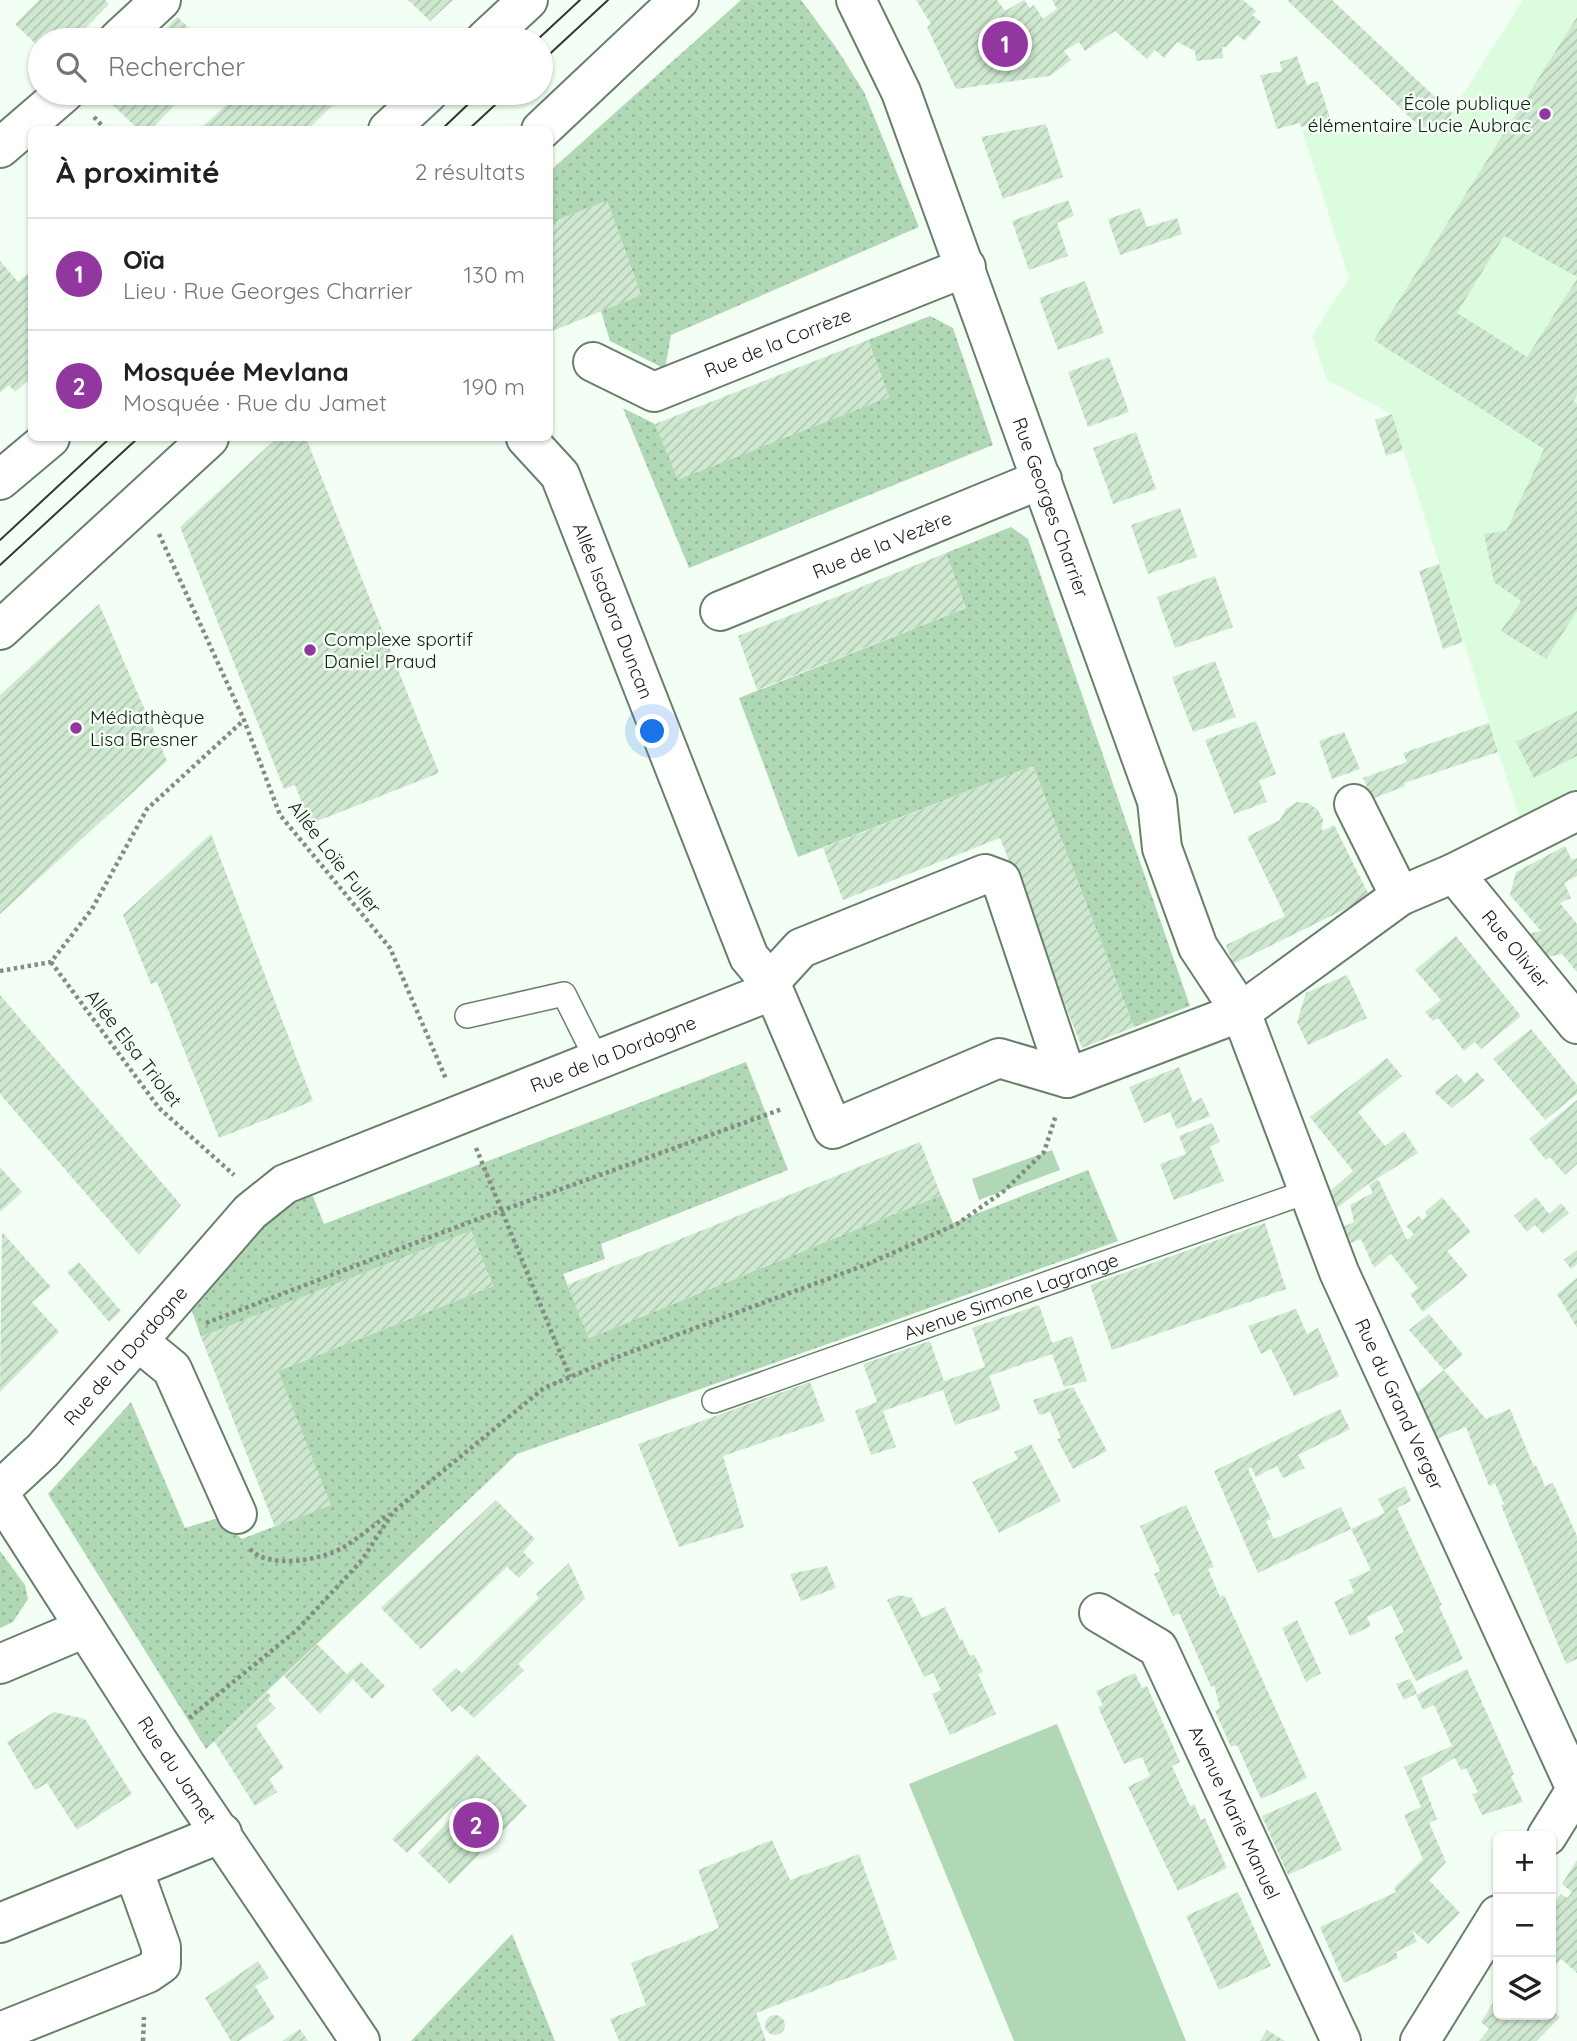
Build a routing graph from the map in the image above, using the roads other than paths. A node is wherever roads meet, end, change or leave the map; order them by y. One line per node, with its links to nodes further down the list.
1 (161, 0): 5 (street)
2 (528, 0): 6 (street)
3 (679, 0): 10 (street)
4 (856, 0): 12 (street, Rue Georges Charrier)
5 (131, 28)
6 (498, 28)
7 (50, 105): 11 (street)
8 (415, 105): 9 (street)
9 (392, 126)
10 (545, 126)
11 (0, 148)
12 (966, 267): 13 (street, Rue de la Corrèze); 17 (street, Rue Georges Charrier)
13 (593, 362)
14 (46, 441): 18 (street)
15 (205, 441): 20 (street)
16 (529, 441): 25 (street, Allée Isadora Duncan)
17 (1042, 479): 19 (street, Rue de la Vezère); 26 (street, Rue Georges Charrier)
18 (0, 480)
19 (720, 611)
20 (0, 630)
21 (1354, 804): 24 (street)
22 (1577, 811): 23 (street)
23 (1454, 873): 24 (street); 28 (street, Rue Olivier)
24 (1399, 896): 26 (street)
25 (770, 982): 29 (street, Rue de la Dordogne); 30 (street); 30 (street, Rue de la Dordogne)
26 (1241, 1012): 30 (street); 31 (street, Rue du Grand Verger)
27 (467, 1016): 29 (lane)
28 (1577, 1024)
29 (597, 1060): 32 (street, Rue de la Dordogne)
30 (1068, 1078)
31 (1309, 1191): 33 (lane, Avenue Simone Lagrange); 39 (street, Rue du Grand Verger)
32 (139, 1342): 34 (street, Rue de la Dordogne); 35 (street)
33 (714, 1401)
34 (0, 1492): 37 (street, Rue du Jamet)
35 (237, 1514)
36 (1099, 1613): 47 (street, Avenue Marie Manuel)
37 (85, 1628): 38 (street); 41 (street, Rue du Jamet)
38 (0, 1664)
39 (1577, 1788): 40 (street)
40 (1550, 1831)
41 (222, 1833): 42 (street); 46 (street, Rue du Jamet)
42 (133, 1870): 43 (street); 45 (street)
43 (0, 1923)
44 (1493, 1923): 48 (street)
45 (0, 2032)
46 (360, 2041)
47 (1341, 2041)
48 (1420, 2041)

